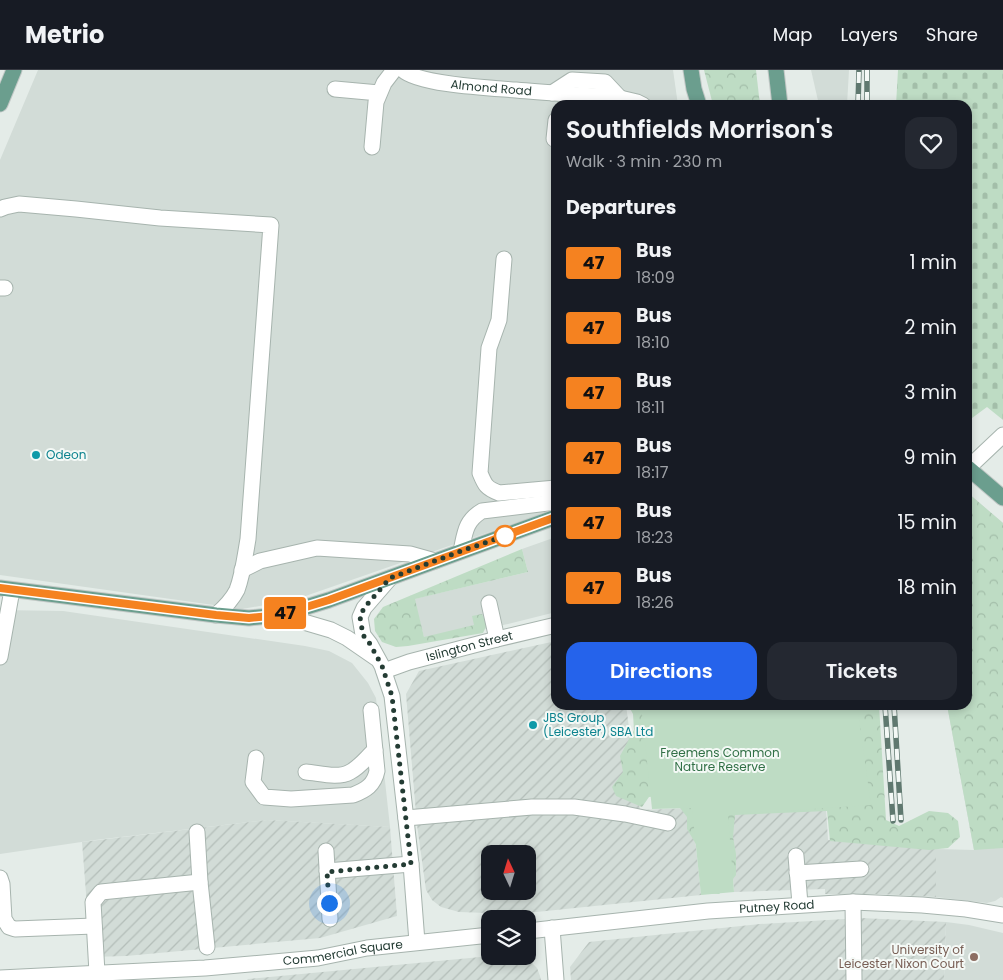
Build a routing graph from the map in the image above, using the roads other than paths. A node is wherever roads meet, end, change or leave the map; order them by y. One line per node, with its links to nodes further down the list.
1 (14, 70): 14 (main road)
2 (394, 70): 8 (street)
3 (403, 70): 6 (street, Almond Road)
4 (691, 70): 12 (main road)
5 (776, 70): 13 (main road)
6 (460, 77): 9 (street, Almond Road)
7 (335, 89): 8 (street)
8 (379, 93): 15 (street)
9 (552, 93): 10 (street); 11 (street)
10 (554, 100)
11 (628, 100)
12 (697, 100)
13 (779, 100)
14 (0, 104)
15 (372, 147)
16 (0, 209): 27 (street)
17 (504, 259): 21 (street)
18 (1003, 435): 19 (street)
19 (972, 464)
20 (972, 471): 22 (main road)
21 (551, 488)
22 (1003, 498)
23 (551, 503): 25 (street)
24 (551, 519): 25 (main road)
25 (461, 551): 26 (main road)
26 (436, 562): 27 (street); 28 (main road)
27 (242, 570): 31 (street)
28 (390, 578): 32 (main road); 36 (street)
29 (6, 589): 31 (main road); 35 (street)
30 (489, 603): 34 (street)
31 (216, 615): 32 (main road)
32 (280, 615): 36 (street)
33 (551, 626): 34 (street, Islington Street)
34 (497, 639): 36 (street, Islington Street)
35 (0, 657)
36 (380, 665): 38 (street)
37 (370, 710): 39 (street)
38 (397, 741): 39 (street); 42 (street)
39 (374, 747): 40 (street); 41 (street)
40 (256, 758)
41 (306, 772)
42 (406, 818): 43 (street); 47 (street)
43 (668, 823)
44 (197, 832): 52 (street)
45 (326, 851): 49 (street)
46 (796, 856): 50 (street)
47 (411, 864): 49 (street); 61 (street)
48 (861, 869): 50 (street)
49 (327, 872): 56 (street)
50 (798, 874): 54 (street)
51 (0, 878): 57 (street)
52 (200, 882): 57 (street); 62 (street)
53 (853, 902): 54 (street, Putney Road); 55 (street, Putney Road); 67 (street)
54 (800, 904): 58 (street, Putney Road)
55 (1003, 916)
56 (330, 919)
57 (94, 926): 63 (street)
58 (552, 928): 59 (street); 66 (street)
59 (536, 930)
60 (481, 936): 61 (street, Commercial Square)
61 (417, 942): 64 (street, Commercial Square)
62 (206, 946)
63 (97, 973): 64 (street, Commercial Square); 65 (street, Commercial Square)
64 (206, 974)
65 (0, 978)
66 (556, 980)
67 (854, 980)

